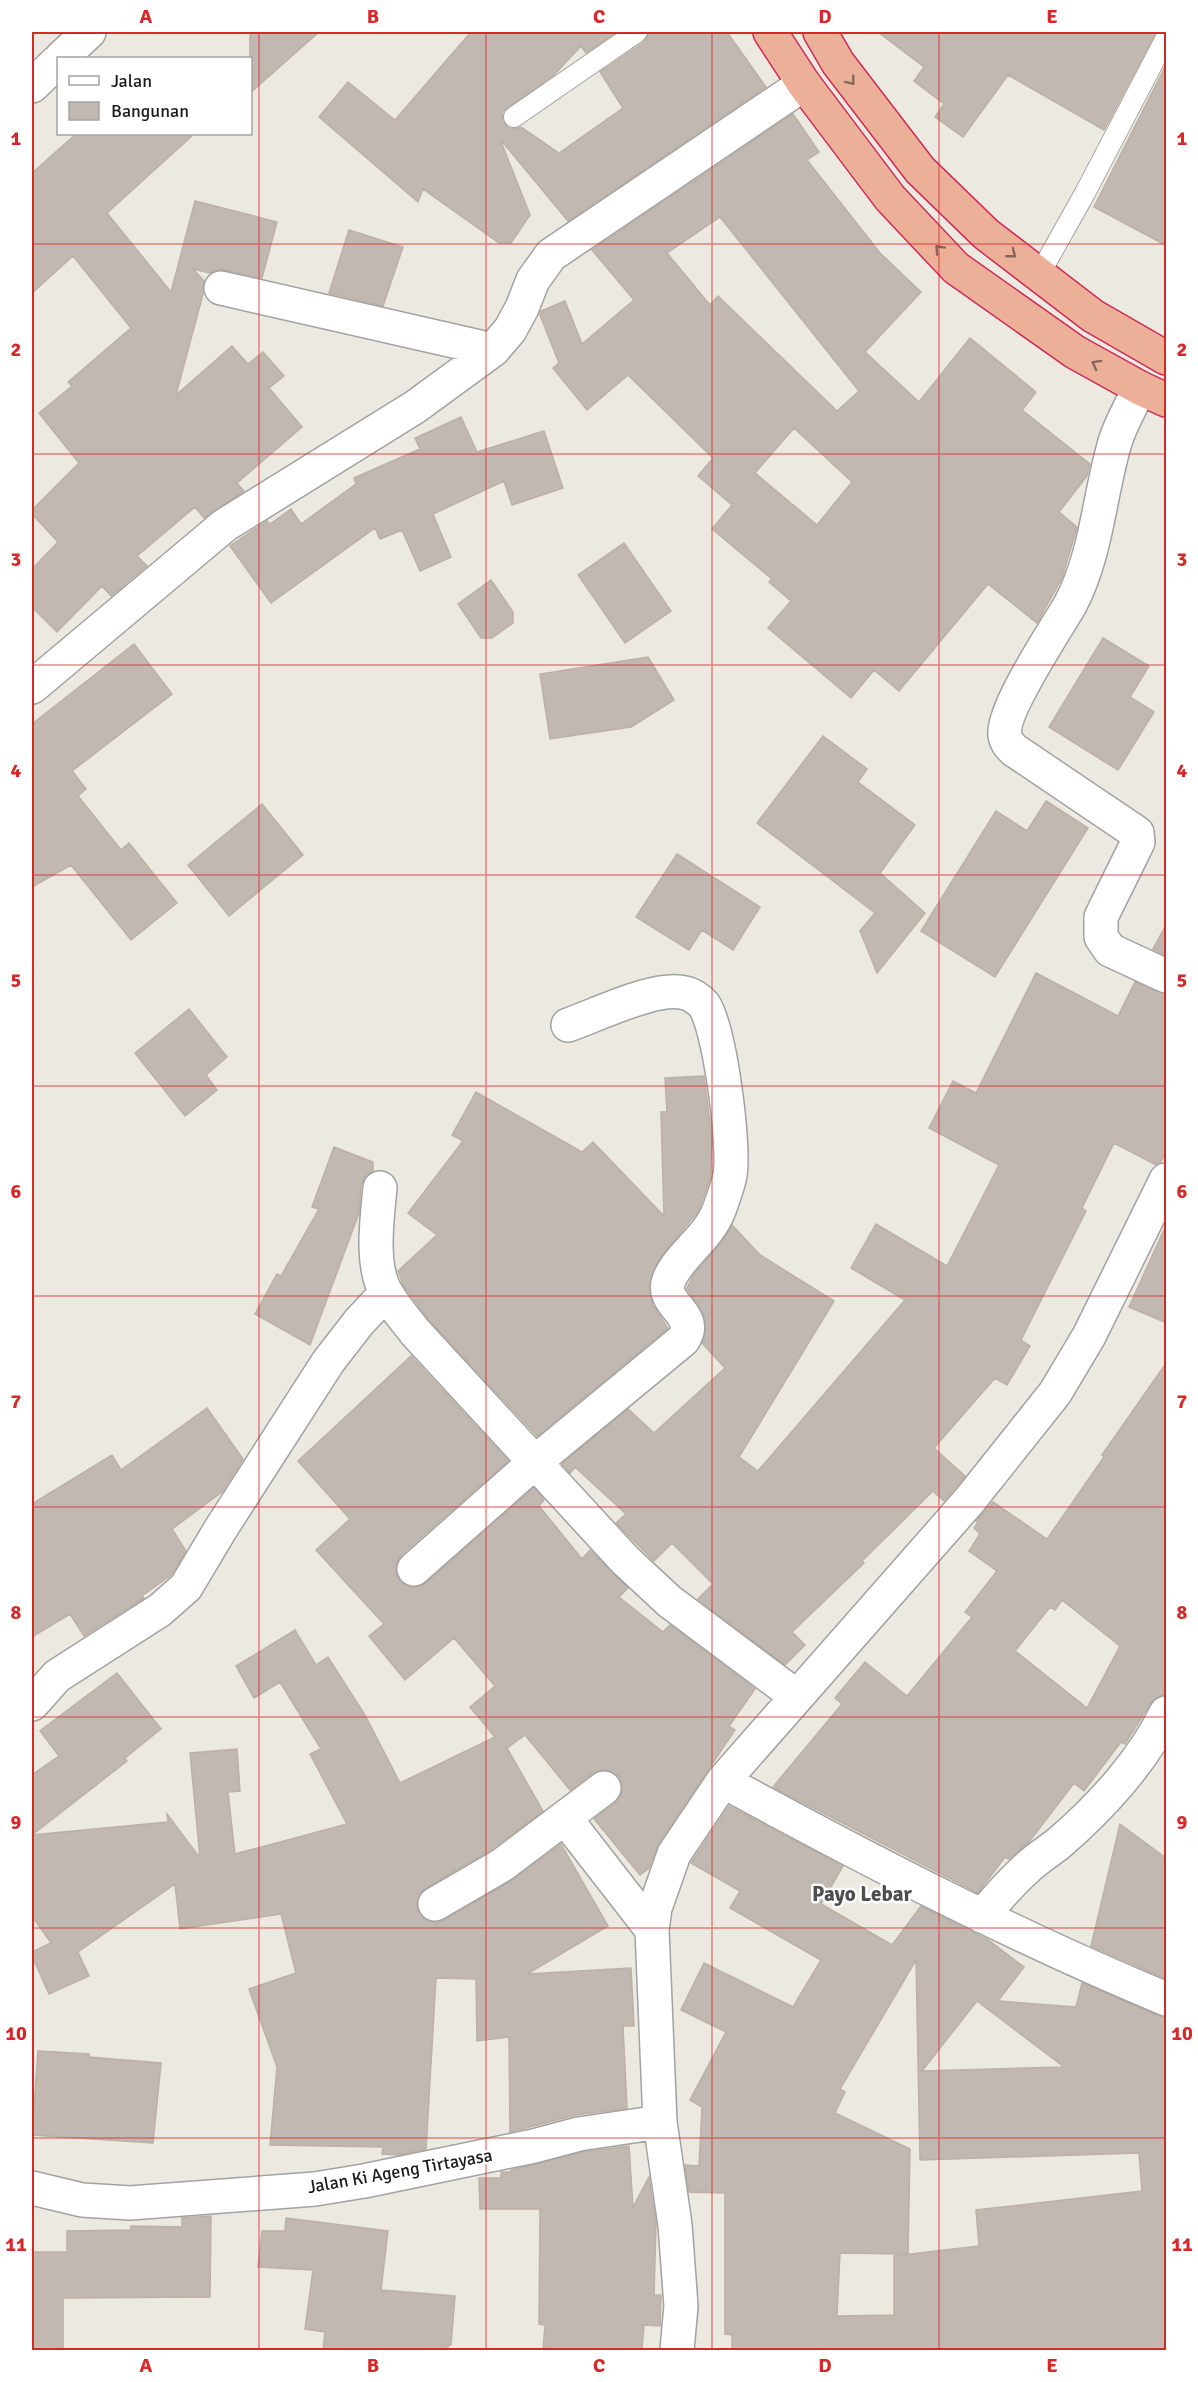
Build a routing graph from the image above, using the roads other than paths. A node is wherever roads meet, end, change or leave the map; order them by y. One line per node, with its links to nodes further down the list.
1 (89, 32): 6 (street)
2 (637, 32): 10 (lane)
3 (771, 32): 8 (highway)
4 (820, 32): 11 (highway, one-way to 11)
5 (1167, 38): 11 (lane)
6 (63, 57)
7 (57, 63): 9 (street)
8 (804, 84): 13 (street); 15 (highway, one-way to 8)
9 (32, 86)
10 (514, 117)
11 (1038, 274): 14 (highway)
12 (221, 288): 13 (street)
13 (493, 350): 16 (street)
14 (1167, 358)
15 (1153, 394): 17 (street)
16 (32, 687)
17 (1167, 976)
18 (568, 1025): 23 (street)
19 (1167, 1180): 21 (street)
20 (380, 1188): 22 (street)
21 (1154, 1236): 25 (street)
22 (386, 1293): 23 (street); 26 (street)
23 (534, 1462): 24 (street); 25 (street)
24 (414, 1569)
25 (796, 1696): 28 (street)
26 (32, 1704)
27 (1167, 1713): 32 (street)
28 (723, 1781): 32 (street); 33 (street)
29 (604, 1788): 30 (street)
30 (565, 1818): 31 (street); 33 (street)
31 (435, 1904)
32 (982, 1916): 34 (street)
33 (652, 1929): 35 (street)
34 (1167, 1999)
35 (660, 2122): 36 (street, Jalan Ki Ageng Tirtayasa); 37 (street)
36 (32, 2188)
37 (677, 2350)

